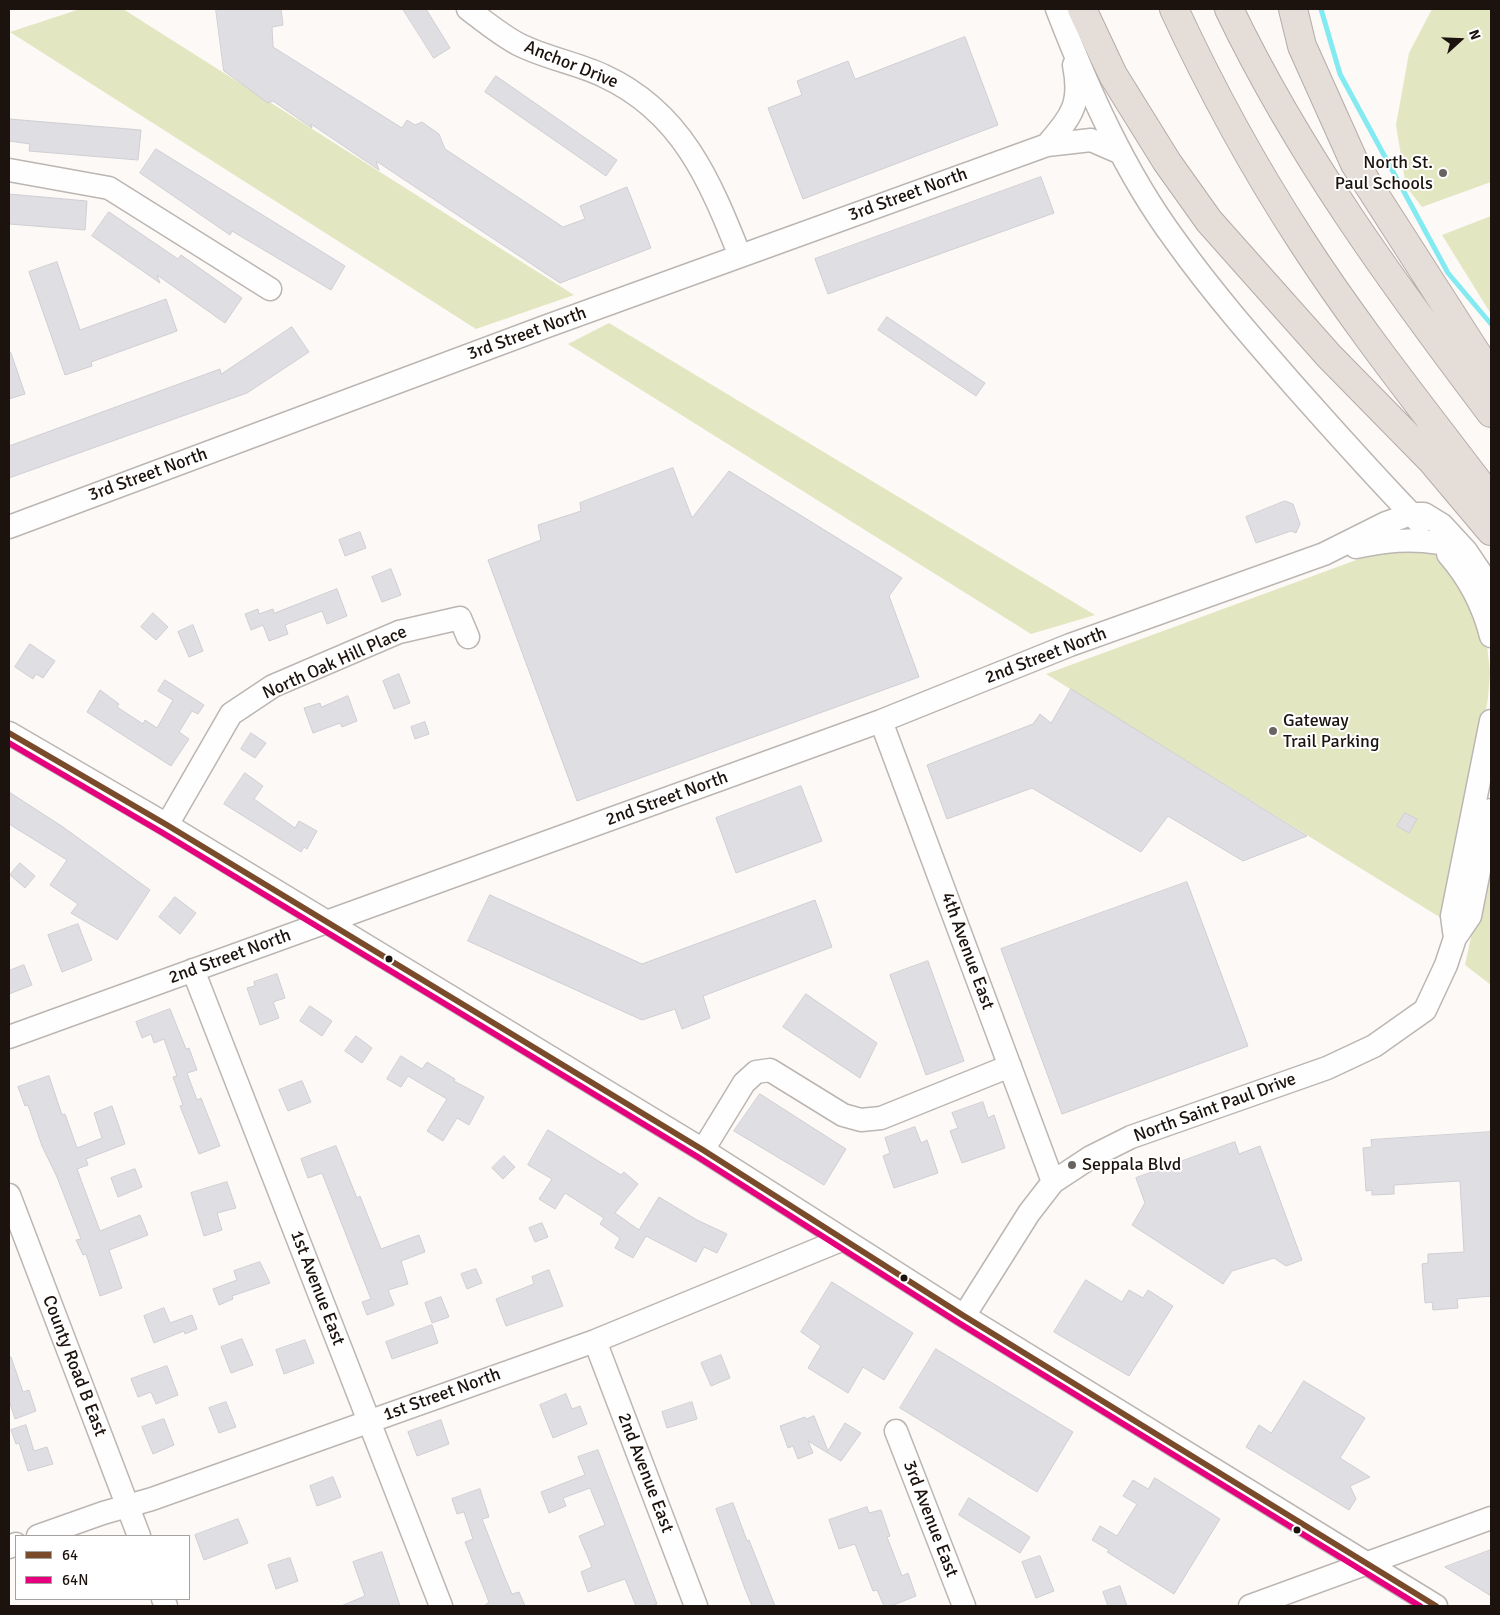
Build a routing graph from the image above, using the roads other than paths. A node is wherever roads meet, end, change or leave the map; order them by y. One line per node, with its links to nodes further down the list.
1 (468, 9): 11 (street, Anchor Drive)
2 (1057, 9): 7 (street)
3 (1082, 9): 18 (highway)
4 (1174, 9): 15 (highway)
5 (1229, 9): 14 (highway)
6 (1293, 9): 13 (highway)
7 (1070, 43): 8 (street); 9 (street)
8 (1047, 145): 9 (street, 3rd Street North); 11 (street, 3rd Street North)
9 (1121, 153): 16 (street)
10 (9, 170): 12 (street)
11 (740, 256): 17 (street, 3rd Street North)
12 (270, 289)
13 (1491, 376)
14 (1491, 413)
15 (1491, 499)
16 (1411, 514): 19 (street); 20 (street, 2nd Street North); 21 (street)
17 (9, 527)
18 (1491, 531)
19 (1439, 543): 20 (street, 2nd Street North); 22 (street)
20 (1324, 554): 24 (street, 2nd Street North)
21 (1491, 588)
22 (1491, 636)
23 (468, 637): 28 (street, North Oak Hill Place)
24 (881, 721): 29 (street, 2nd Street North); 33 (street, 4th Avenue East)
25 (1491, 721): 30 (street, North Saint Paul Drive)
26 (9, 733): 28 (street)
27 (1491, 810): 30 (street, North Saint Paul Drive)
28 (167, 825): 29 (street)
29 (325, 922): 31 (street, 2nd Street North); 34 (street)
30 (1455, 938): 35 (street, North Saint Paul Drive)
31 (193, 970): 32 (street, 2nd Street North); 40 (street, 1st Avenue East)
32 (9, 1037)
33 (1010, 1066): 34 (street); 35 (street, 4th Avenue East)
34 (702, 1150): 37 (street)
35 (1053, 1182): 38 (street, North Saint Paul Drive)
36 (9, 1195): 42 (street, County Road B East)
37 (841, 1240): 38 (street); 39 (street, 1st Street North)
38 (964, 1316): 46 (street)
39 (594, 1341): 40 (street, 1st Street North); 48 (street, 2nd Avenue East)
40 (370, 1422): 42 (street, 1st Street North); 47 (street, 1st Avenue East)
41 (896, 1431): 49 (street, 3rd Avenue East)
42 (128, 1506): 44 (street, 1st Street North); 45 (street, County Road B East)
43 (1491, 1518): 46 (street)
44 (41, 1535)
45 (139, 1535)
46 (1367, 1564): 50 (street); 51 (street)
47 (441, 1606)
48 (696, 1606)
49 (964, 1606)
50 (1250, 1606)
51 (1436, 1606)

